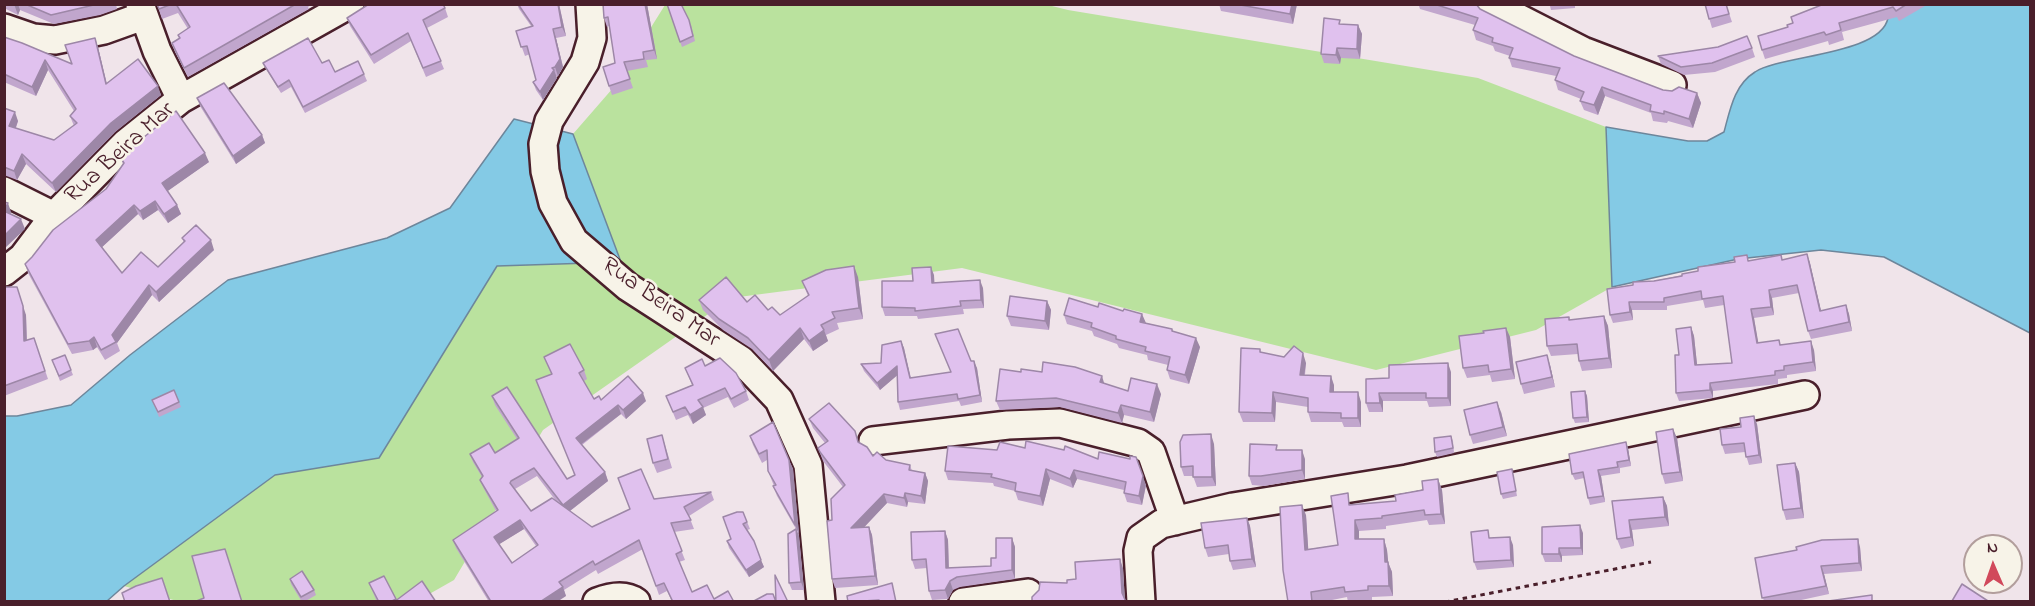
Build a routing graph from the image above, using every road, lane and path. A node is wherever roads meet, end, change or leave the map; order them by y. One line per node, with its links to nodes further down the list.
1 (350, 4): 7 (street, Rua Beira Mar)
2 (590, 4): 18 (street, Rua Beira Mar)
3 (1491, 4): 6 (street)
4 (142, 10): 5 (street); 7 (street)
5 (4, 28)
6 (1672, 85)
7 (181, 99): 9 (street, Rua Beira Mar)
8 (4, 190): 9 (street)
9 (54, 216): 10 (street, Rua Beira Mar)
10 (4, 272)
11 (1805, 395): 13 (street)
12 (873, 441): 13 (street)
13 (1175, 520): 20 (street)
14 (1651, 561): 21 (path)
15 (1028, 592): 19 (street)
16 (597, 602): 17 (street)
17 (636, 602)
18 (822, 602)
19 (963, 602)
20 (1141, 602)
21 (1445, 602)

